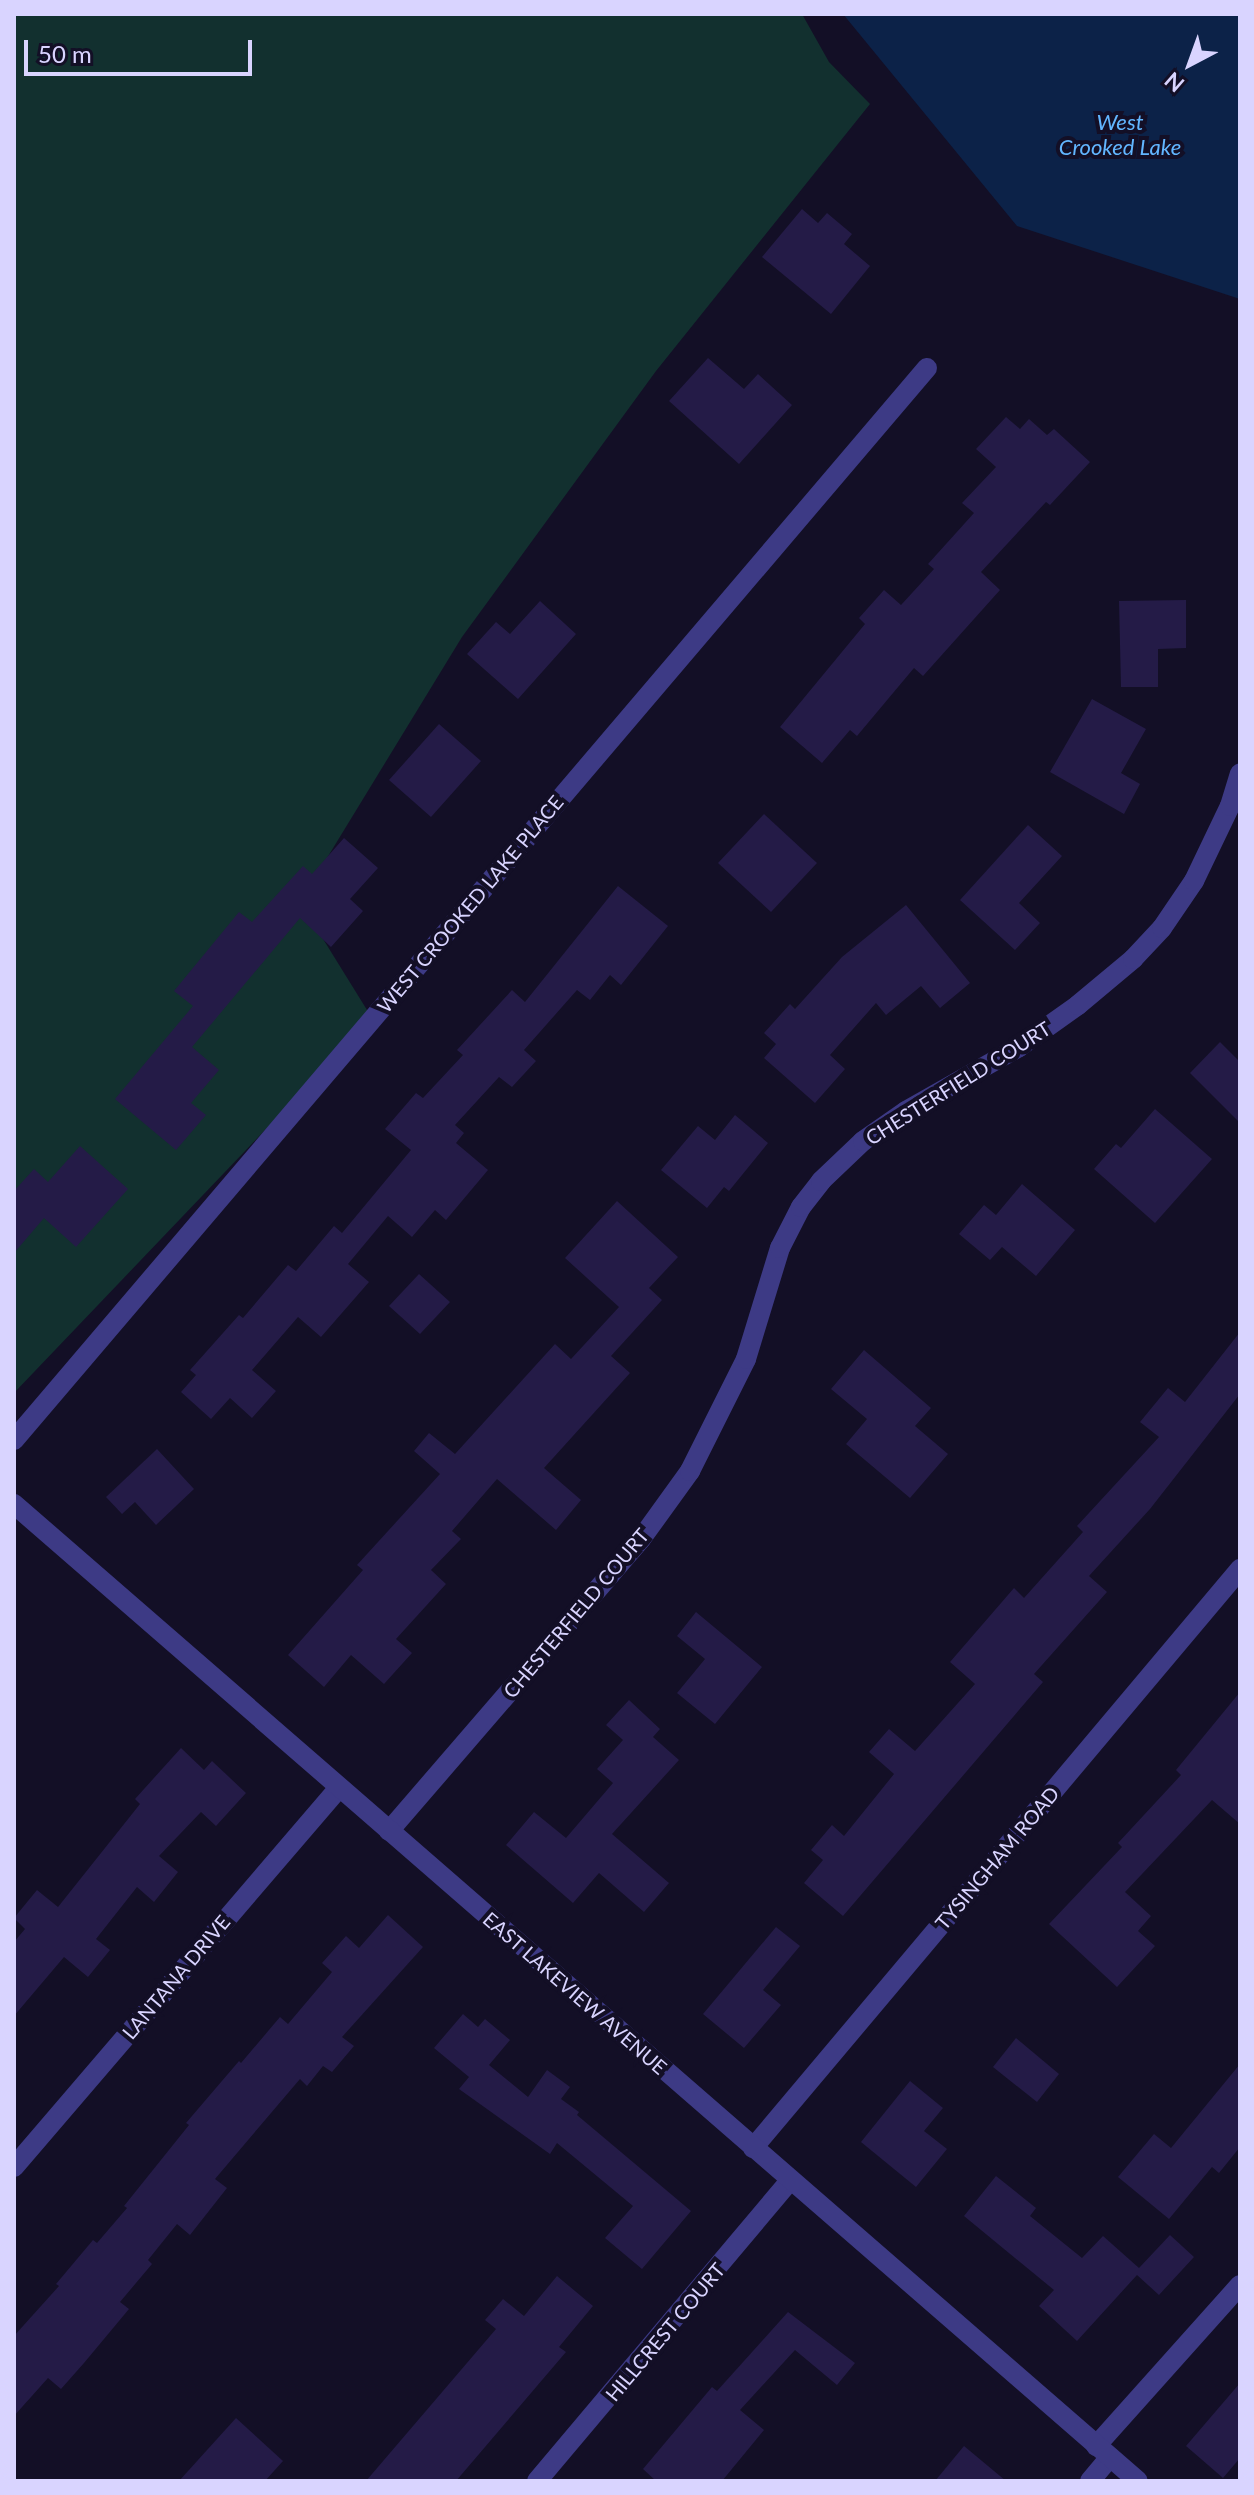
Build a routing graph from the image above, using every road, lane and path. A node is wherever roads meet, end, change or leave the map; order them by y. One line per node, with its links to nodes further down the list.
1 (927, 368): 3 (street, WEST CROOKED LAKE PLACE)
2 (1240, 774): 7 (street, CHESTERFIELD COURT)
3 (14, 1440)
4 (14, 1504): 6 (street, EAST LAKEVIEW AVENUE)
5 (1240, 1569): 8 (street, TYSINGHAM ROAD)
6 (339, 1788): 7 (street, EAST LAKEVIEW AVENUE); 9 (street, LANTANA DRIVE)
7 (389, 1831): 8 (street, EAST LAKEVIEW AVENUE)
8 (753, 2148): 10 (street, EAST LAKEVIEW AVENUE)
9 (14, 2167)
10 (790, 2181): 12 (street, EAST LAKEVIEW AVENUE); 13 (street, HILLCREST COURT)
11 (1240, 2285): 12 (street)
12 (1103, 2452): 14 (street); 15 (street, EAST LAKEVIEW AVENUE)
13 (537, 2481)
14 (1090, 2481)
15 (1138, 2481)

